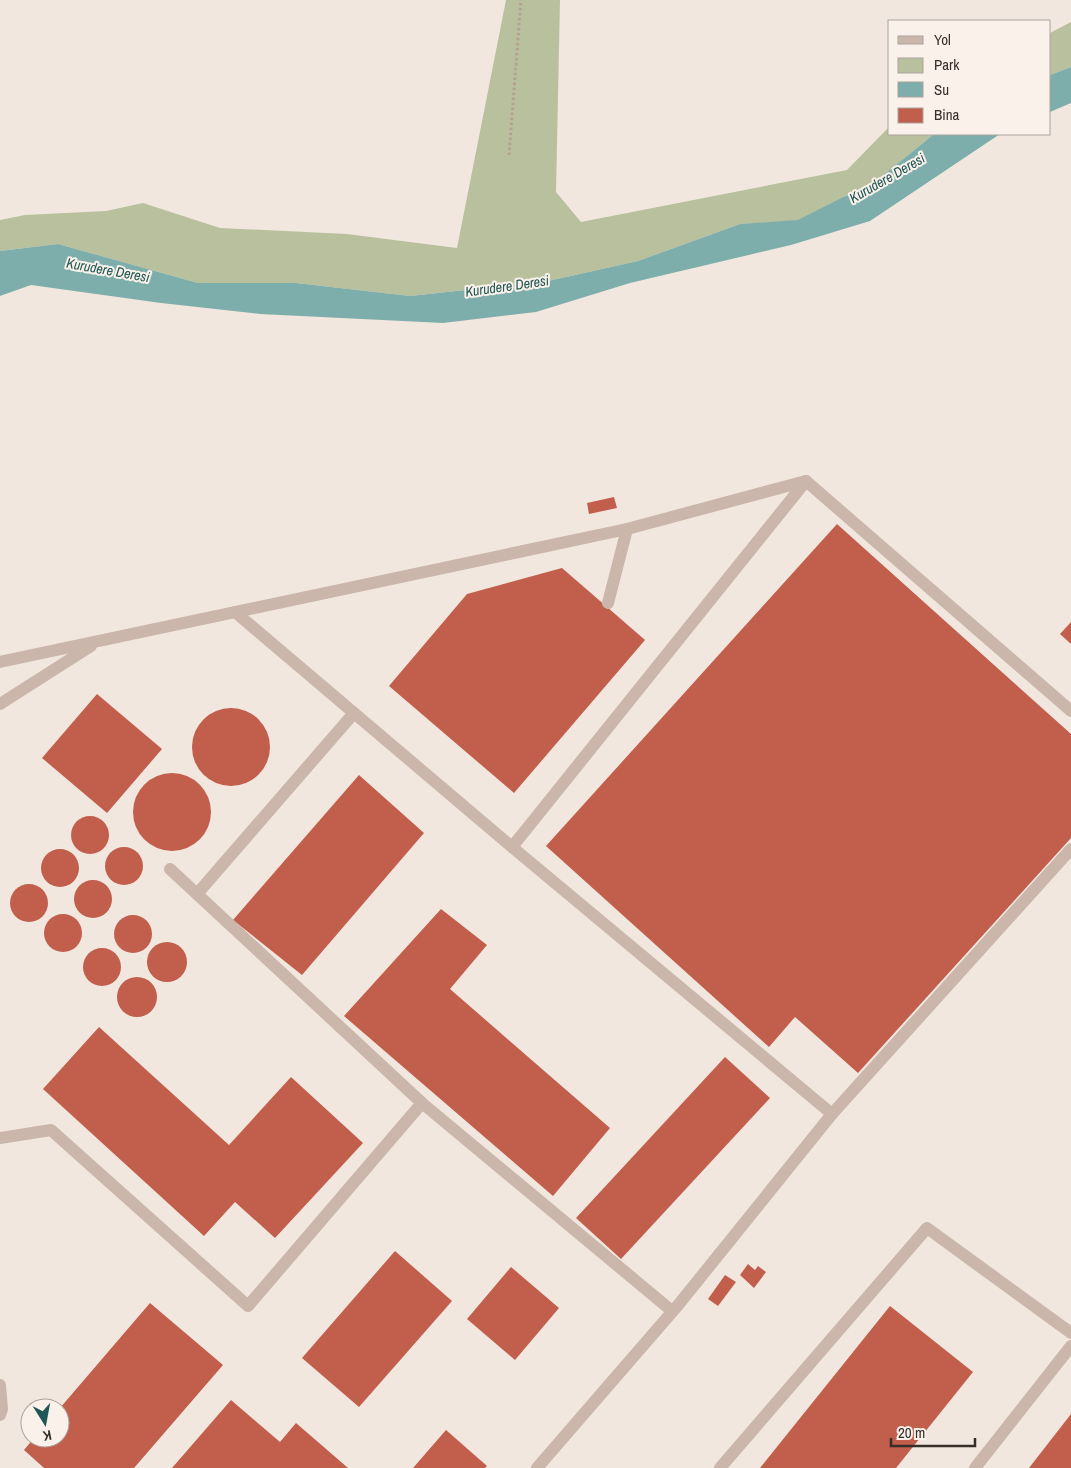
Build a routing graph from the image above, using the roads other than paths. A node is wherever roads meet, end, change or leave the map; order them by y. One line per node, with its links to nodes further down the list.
1 (806, 481): 2 (lane); 8 (lane); 10 (lane)
2 (627, 529): 3 (lane); 4 (lane)
3 (608, 603)
4 (235, 612): 5 (lane); 9 (lane)
5 (100, 641): 6 (lane); 7 (lane)
6 (0, 662)
7 (0, 704)
8 (1071, 711)
9 (354, 712): 10 (lane); 13 (lane)
10 (512, 847): 15 (lane)
11 (1071, 849): 15 (lane)
12 (170, 869): 13 (lane)
13 (197, 894): 14 (lane)
14 (422, 1103): 16 (lane); 17 (lane)
15 (832, 1114): 17 (lane)
16 (0, 1138)
17 (672, 1311): 22 (lane)
18 (1071, 1333): 23 (lane)
19 (1071, 1346): 24 (lane)
20 (0, 1385): 21 (lane)
21 (0, 1415)
22 (537, 1468)
23 (720, 1468)
24 (975, 1468)

